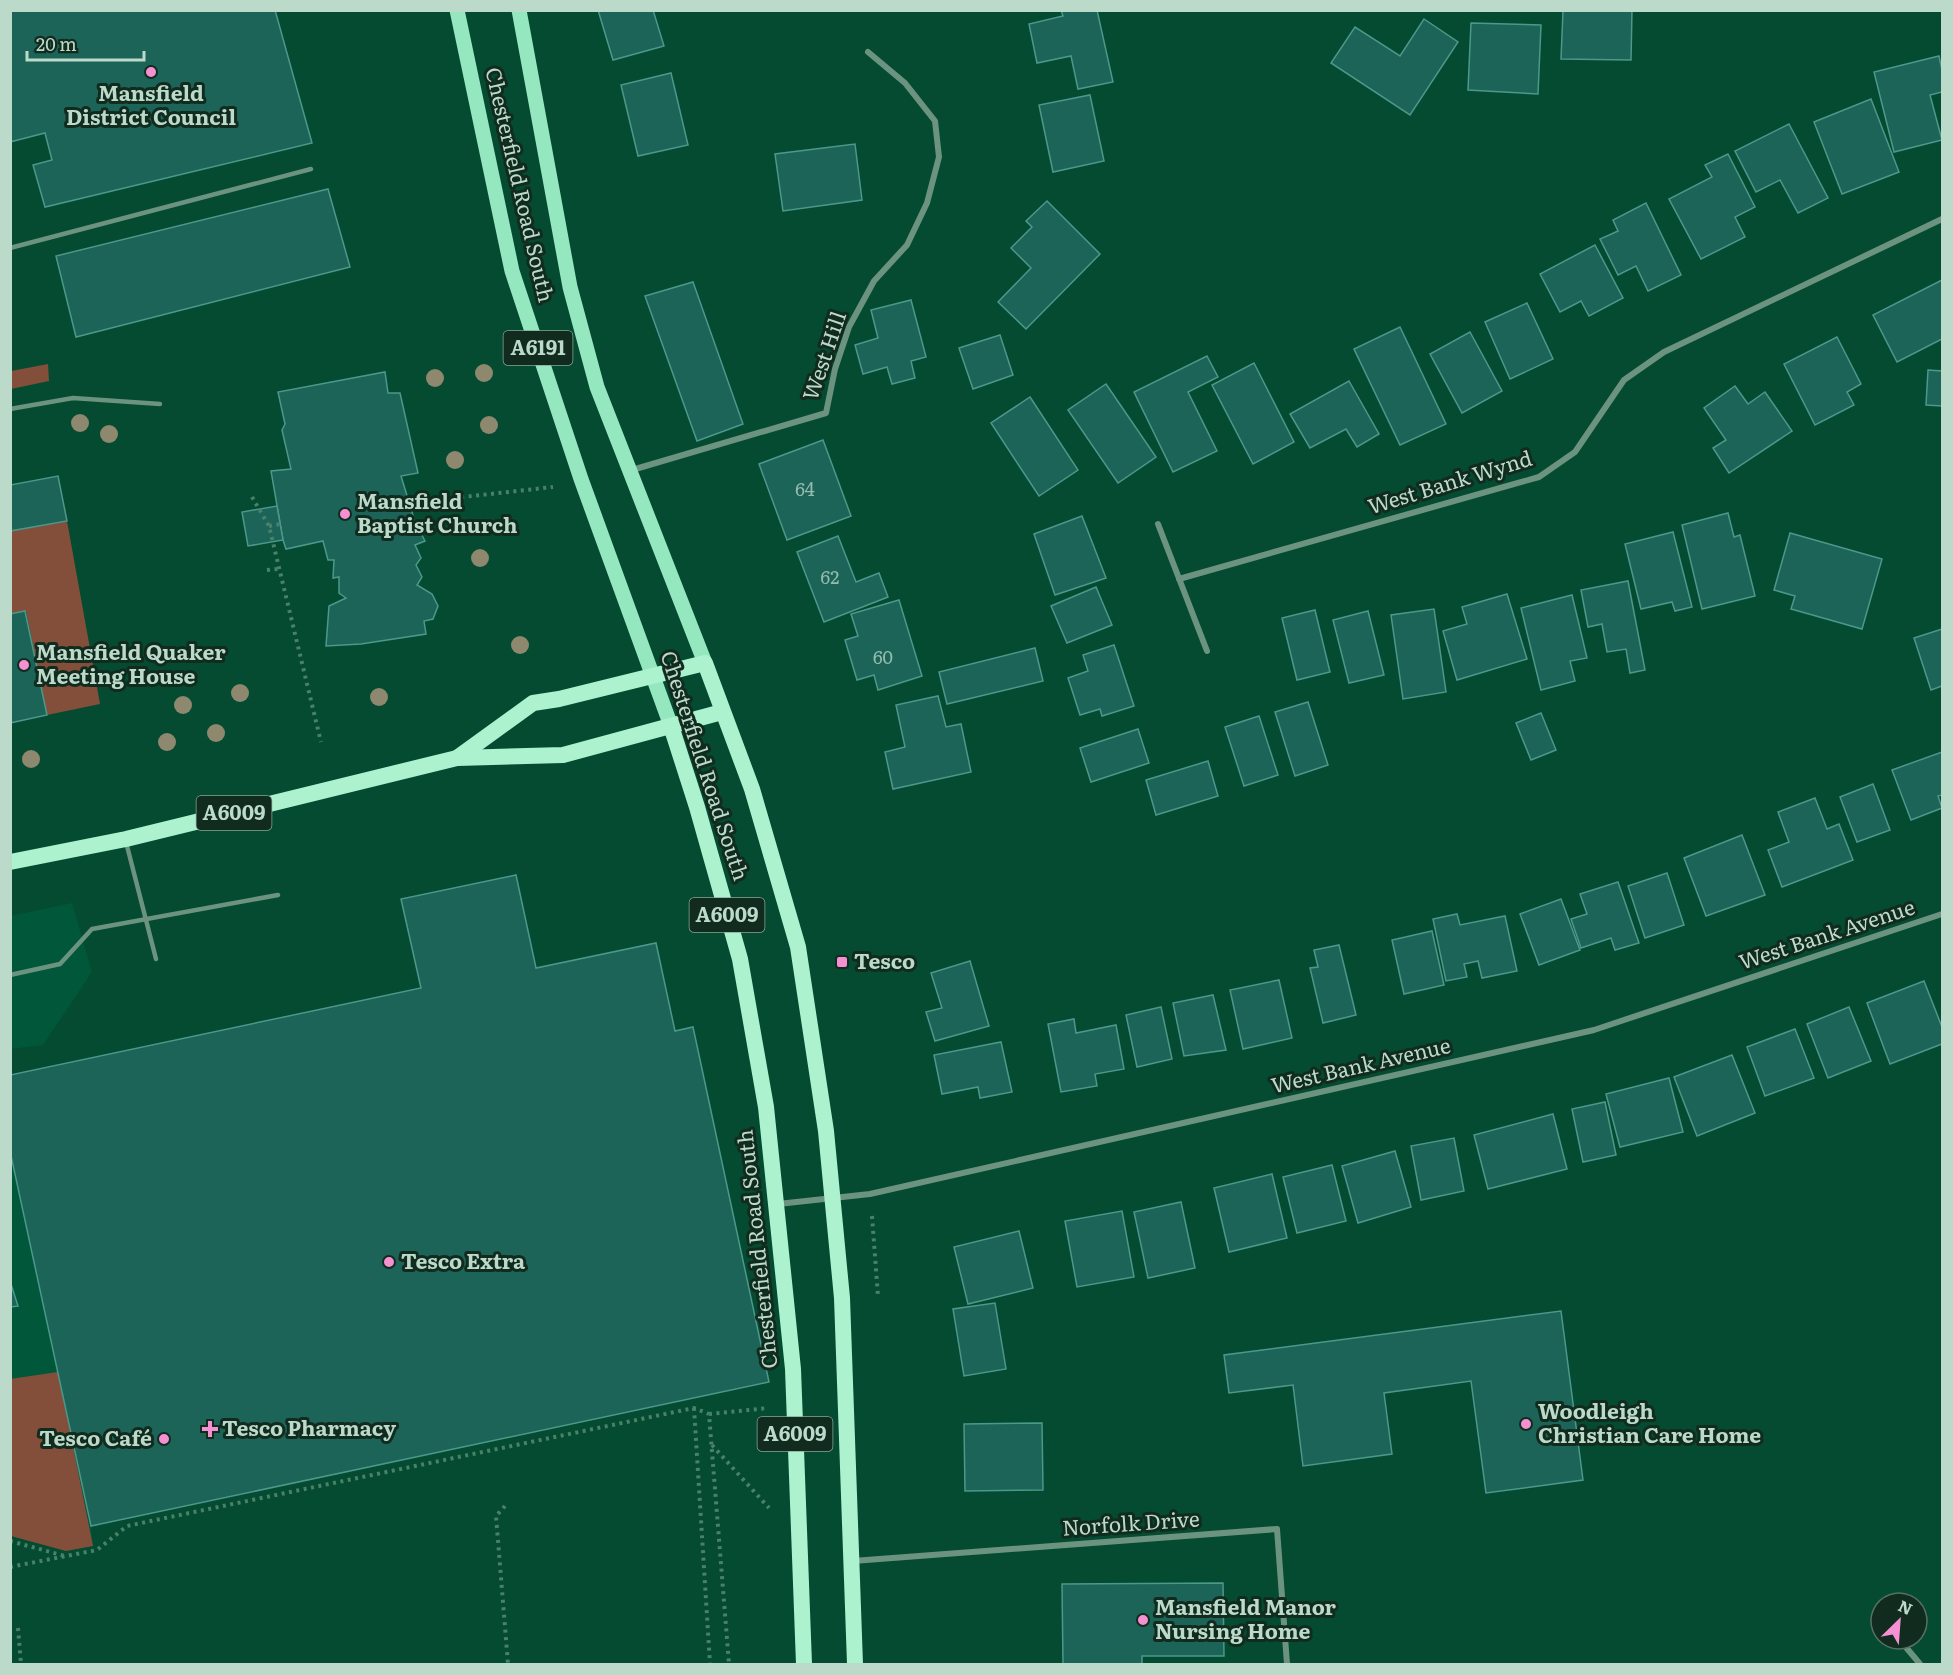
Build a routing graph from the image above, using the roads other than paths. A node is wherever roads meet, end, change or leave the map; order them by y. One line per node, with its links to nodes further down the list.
1 (457, 10): 14 (main road, Chesterfield Road South / A6191)
2 (519, 10): 9 (main road, Chesterfield Road South / A6191)
3 (868, 52): 9 (street, West Hill)
4 (311, 169): 6 (lane)
5 (1942, 219): 11 (street, West Bank Wynd)
6 (10, 248)
7 (160, 404): 8 (lane)
8 (10, 409)
9 (630, 471): 13 (main road, Chesterfield Road South / A6191)
10 (1158, 524): 11 (street)
11 (1179, 579): 12 (street)
12 (1207, 651)
13 (705, 663): 14 (highway, A6009); 15 (highway, Chesterfield Road South / A6009)
14 (651, 677): 16 (main road, Chesterfield Road South / A6191); 17 (highway, A6009)
15 (722, 712): 16 (highway, A6009); 25 (highway, Chesterfield Road South / A6009)
16 (671, 726): 17 (highway, A6009); 26 (highway, Chesterfield Road South / A6009)
17 (457, 758): 18 (highway, A6009)
18 (126, 839): 19 (highway, A6009); 22 (lane)
19 (10, 862)
20 (278, 895): 22 (lane)
21 (1942, 914): 25 (street, West Bank Avenue)
22 (146, 919): 23 (lane); 24 (lane)
23 (156, 959)
24 (10, 975)
25 (832, 1198): 26 (street, West Bank Avenue); 27 (highway, Chesterfield Road South / A6009)
26 (775, 1205): 29 (highway, Chesterfield Road South / A6009)
27 (852, 1561): 30 (highway, Chesterfield Road South / A6009); 31 (street, Norfolk Drive)
28 (1909, 1651): 32 (street)
29 (804, 1665)
30 (855, 1665)
31 (1287, 1665)
32 (1920, 1665)

